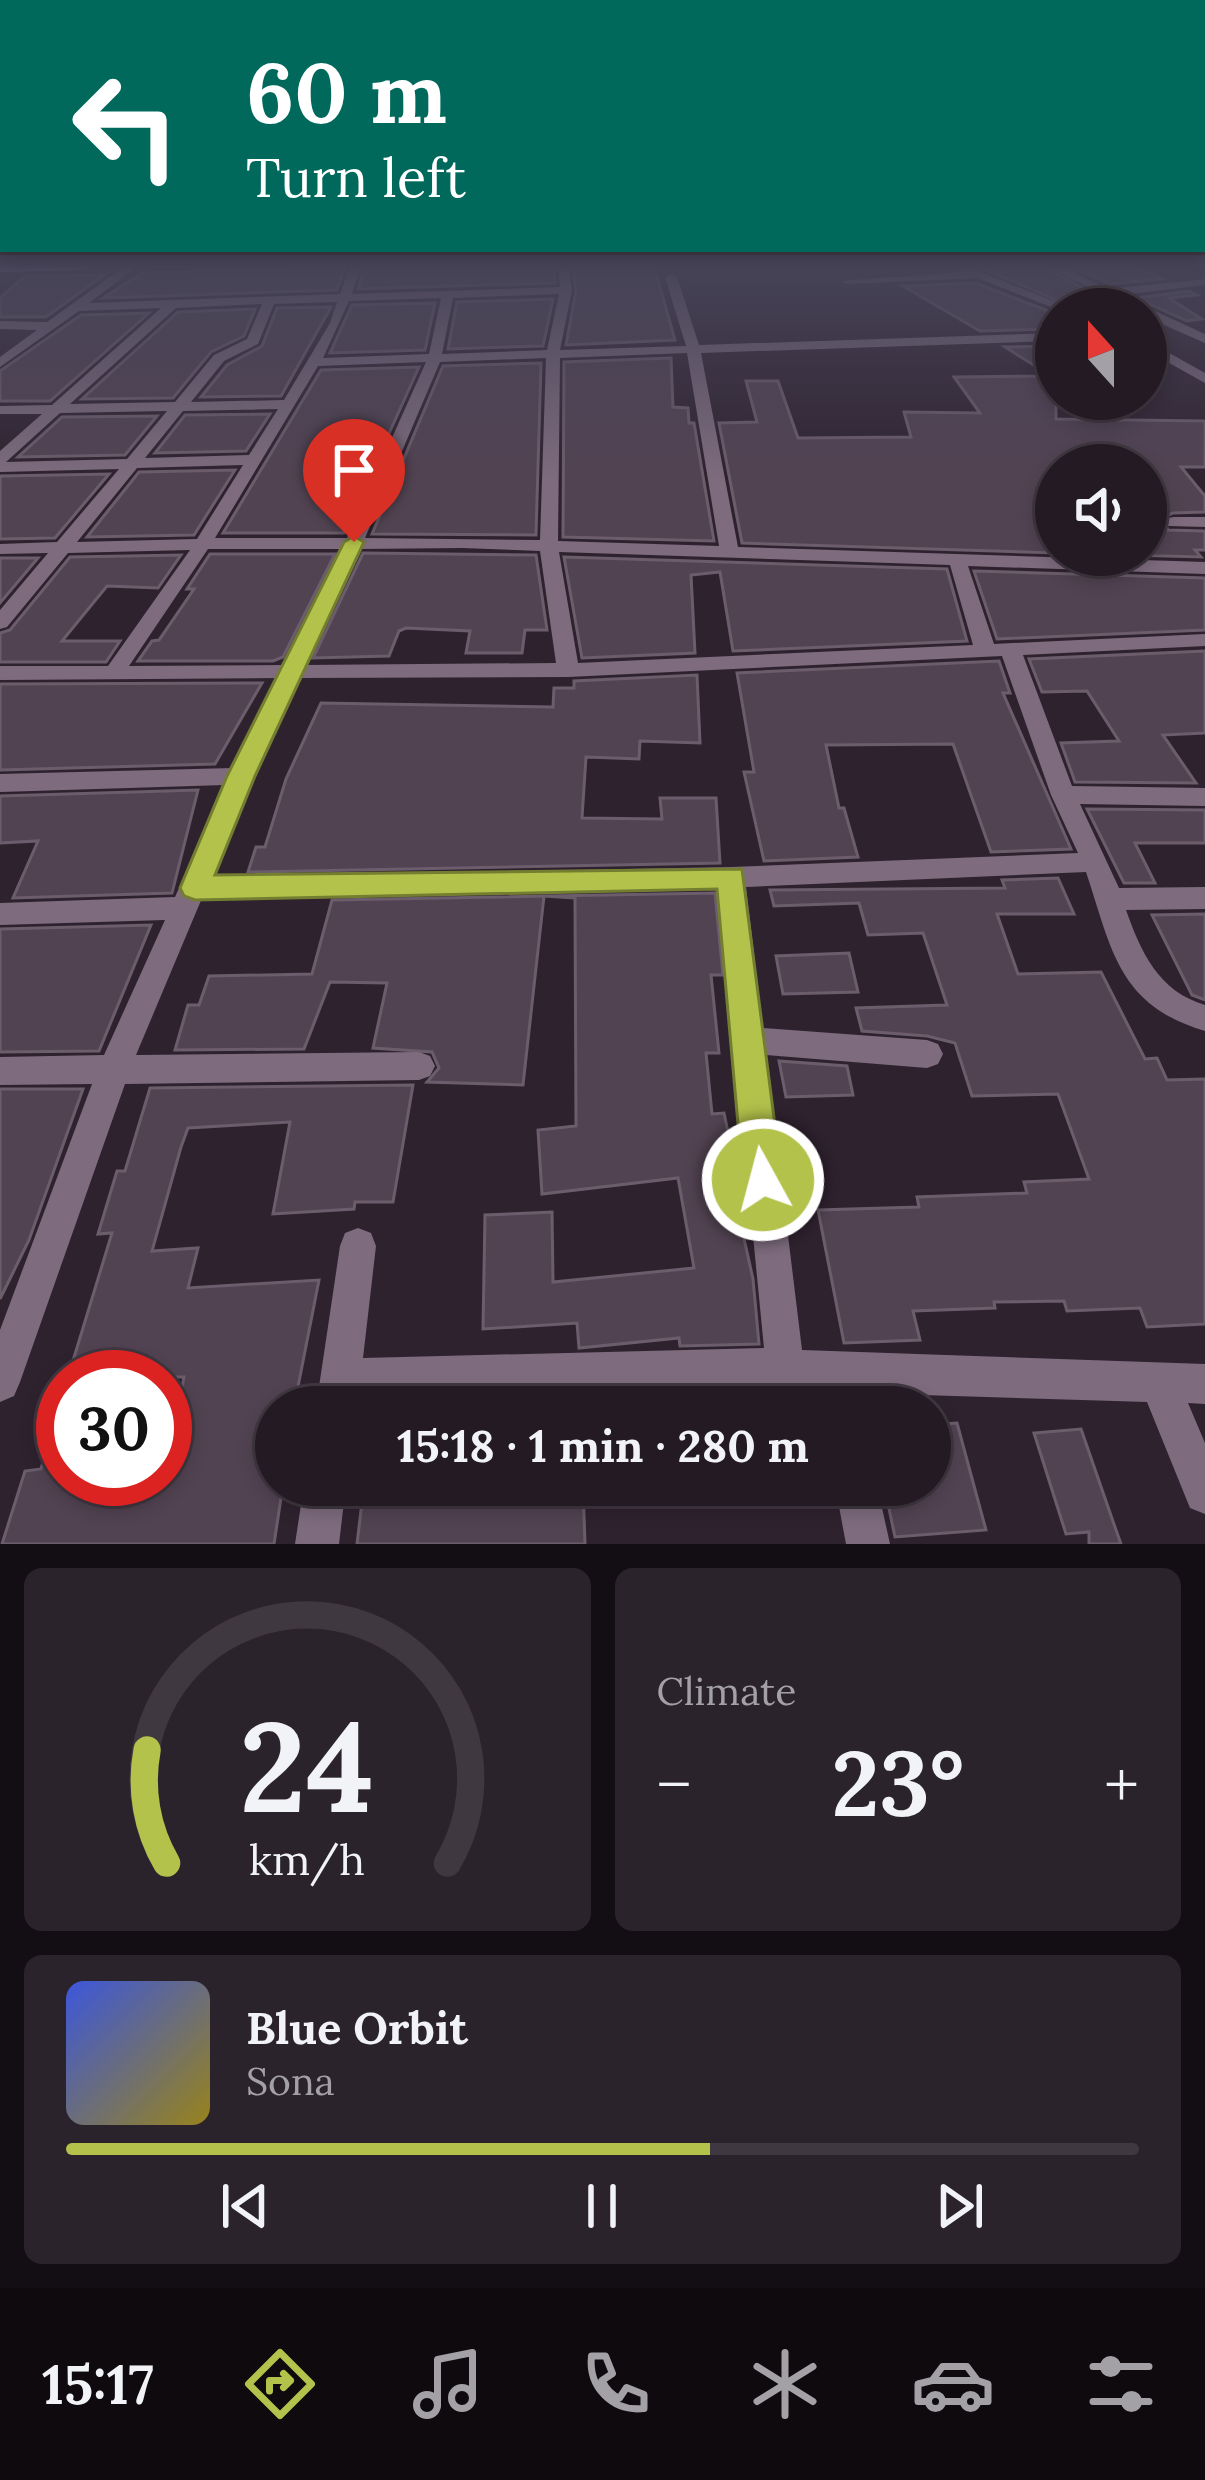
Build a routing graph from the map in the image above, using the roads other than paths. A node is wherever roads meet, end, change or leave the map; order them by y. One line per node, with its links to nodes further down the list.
1 (34, 338): 14 (street)
2 (135, 338): 18 (street)
3 (254, 338): 17 (street)
4 (328, 338): 13 (street)
5 (439, 338): 12 (street)
6 (556, 338): 10 (street)
7 (690, 338): 9 (street)
8 (1021, 338): 9 (street)
9 (693, 348): 10 (street); 30 (street)
10 (553, 353): 12 (street); 28 (street)
11 (1167, 356): 15 (street)
12 (435, 357): 13 (street); 25 (street)
13 (314, 362): 16 (street)
14 (0, 363)
15 (1205, 379)
16 (290, 404): 17 (street); 20 (street)
17 (180, 406): 18 (street); 22 (street)
18 (56, 409): 19 (street); 21 (street)
19 (0, 410)
20 (251, 460): 22 (street); 26 (street)
21 (0, 463): 22 (street)
22 (133, 464): 27 (street)
23 (1174, 521): 24 (street)
24 (1205, 523)
25 (354, 542): 26 (street); 28 (street); 39 (street)
26 (202, 544): 27 (street); 38 (street)
27 (60, 548): 29 (street); 33 (street)
28 (550, 548): 30 (street); 36 (street)
29 (0, 549)
30 (730, 554): 31 (street)
31 (957, 559): 32 (street); 35 (street)
32 (1205, 568)
33 (0, 622)
34 (1205, 640): 35 (street)
35 (998, 649): 36 (street); 42 (street)
36 (568, 670): 39 (street)
37 (0, 673): 38 (street)
38 (112, 674): 39 (street)
39 (288, 674): 40 (street)
40 (241, 776): 41 (street); 46 (street)
41 (0, 783)
42 (1063, 795): 43 (street); 44 (street)
43 (1205, 797)
44 (1096, 862): 45 (street); 48 (street)
45 (731, 877): 46 (street); 51 (street)
46 (189, 898): 49 (street); 54 (street)
47 (1205, 898): 48 (street)
48 (1110, 899): 50 (street)
49 (0, 914)
50 (1205, 1018)
51 (746, 1040): 52 (street); 57 (street)
52 (927, 1054)
53 (419, 1066): 54 (street)
54 (114, 1069): 55 (street); 59 (street)
55 (0, 1071)
56 (358, 1246): 61 (street)
57 (785, 1367): 62 (street); 63 (street)
58 (1158, 1380): 60 (street); 64 (street); 65 (street)
59 (0, 1382)
60 (1205, 1384)
61 (340, 1386)
62 (446, 1386)
63 (828, 1386)
64 (951, 1386)
65 (1205, 1493)
66 (323, 1506): 68 (street)
67 (860, 1506): 69 (street)
68 (317, 1544)
69 (868, 1544)

